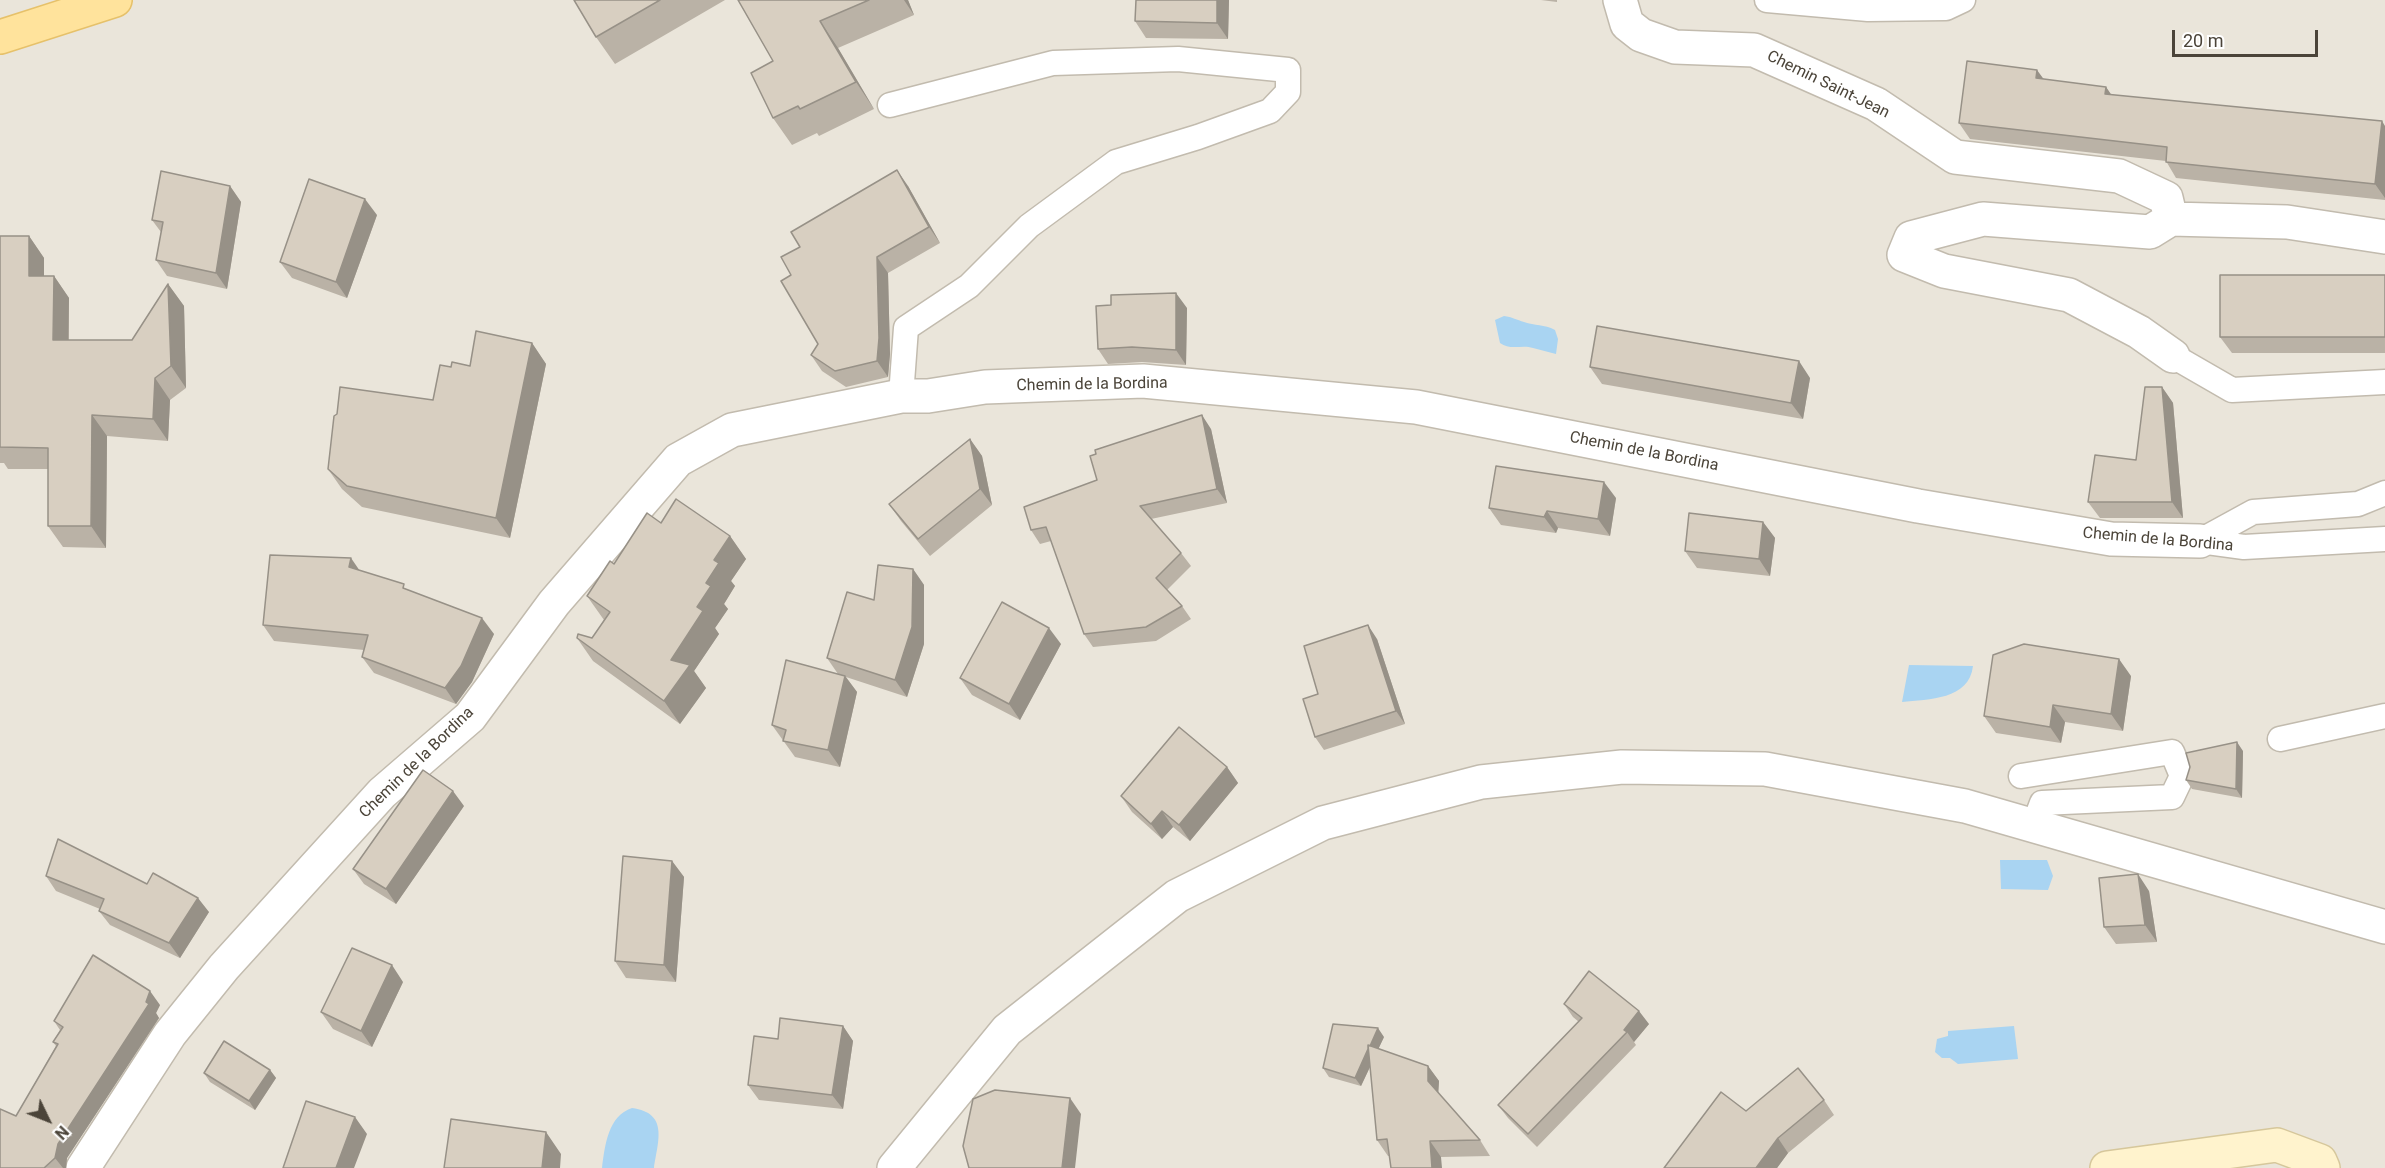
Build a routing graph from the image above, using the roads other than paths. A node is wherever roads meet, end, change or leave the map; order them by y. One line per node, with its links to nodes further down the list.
1 (115, 0): 5 (main road)
2 (1620, 0): 7 (street, Chemin Saint-Jean)
3 (1767, 0): 4 (lane)
4 (1964, 0)
5 (0, 37)
6 (890, 105): 11 (lane)
7 (2171, 219): 8 (street); 9 (street)
8 (2385, 237)
9 (2174, 356): 10 (lane)
10 (2385, 382)
11 (901, 396): 14 (street, Chemin de la Bordina); 20 (street, Chemin de la Bordina)
12 (2385, 493): 14 (lane)
13 (2385, 539): 14 (lane, Chemin de la Bordina)
14 (2200, 541)
15 (2385, 716): 16 (lane)
16 (2280, 739)
17 (2021, 776): 18 (lane)
18 (2034, 824): 19 (street); 21 (street)
19 (2385, 927)
20 (83, 1168)
21 (894, 1168)
22 (2107, 1168): 23 (street)
23 (2323, 1168)

